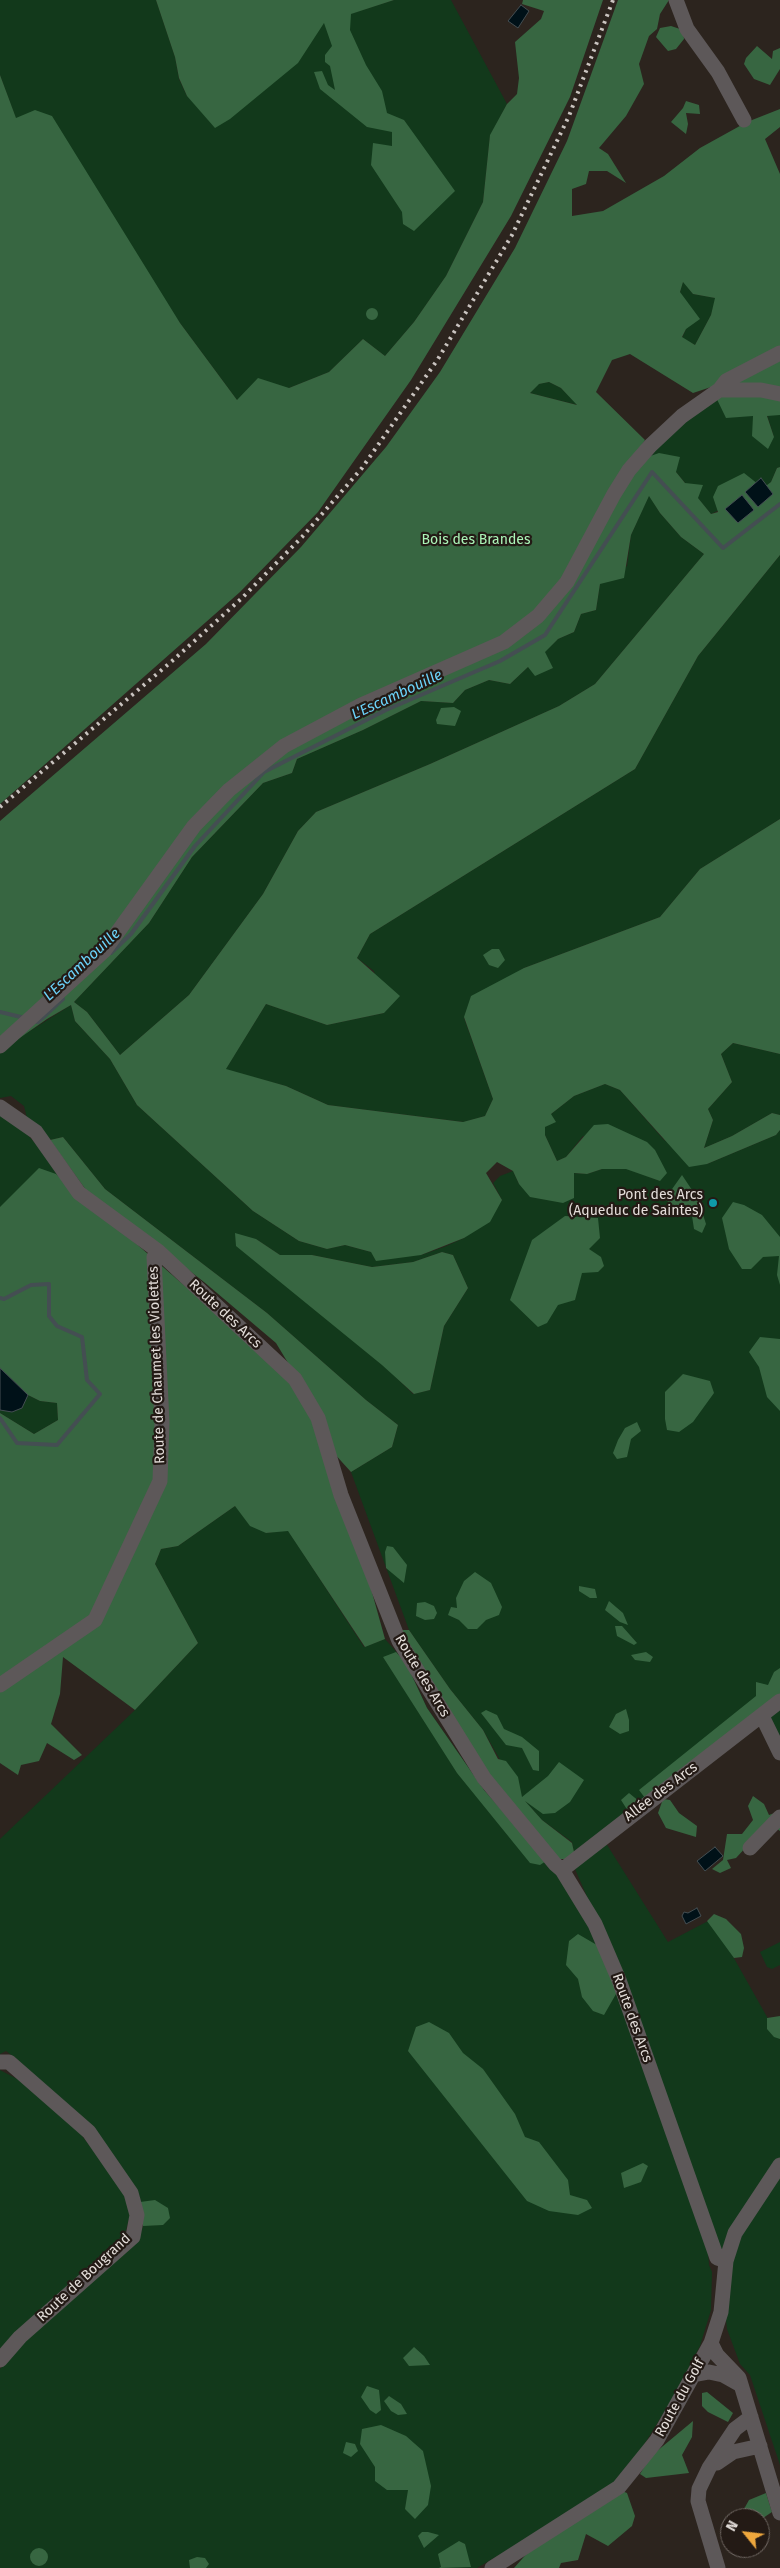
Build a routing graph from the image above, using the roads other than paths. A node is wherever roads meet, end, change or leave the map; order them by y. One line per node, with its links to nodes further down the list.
1 (676, 0): 2 (street)
2 (744, 120)
3 (780, 353): 4 (street)
4 (719, 390): 5 (street); 6 (street)
5 (780, 393)
6 (0, 1046)
7 (0, 1107): 8 (street, Route des Arcs)
8 (158, 1251): 9 (street, Route de Chaumet les Violettes); 15 (street, Route des Arcs)
9 (0, 1685)
10 (780, 1701): 11 (street, Allée des Arcs)
11 (762, 1716): 12 (street); 15 (street, Allée des Arcs)
12 (780, 1752)
13 (780, 1817): 14 (street)
14 (750, 1848)
15 (562, 1870): 18 (street, Route des Arcs)
16 (0, 2062): 20 (street, Route de Bougrand)
17 (780, 2165): 18 (street, Route du Golf)
18 (726, 2261): 19 (street, Route du Golf)
19 (711, 2343): 21 (street, Route du Golf); 22 (street)
20 (0, 2360)
21 (693, 2375): 22 (street); 27 (street, Route du Golf)
22 (741, 2385): 23 (street)
23 (751, 2417): 24 (street); 25 (street)
24 (760, 2446): 25 (street); 26 (street)
25 (709, 2468): 28 (street)
26 (780, 2513)
27 (492, 2568)
28 (718, 2568)

